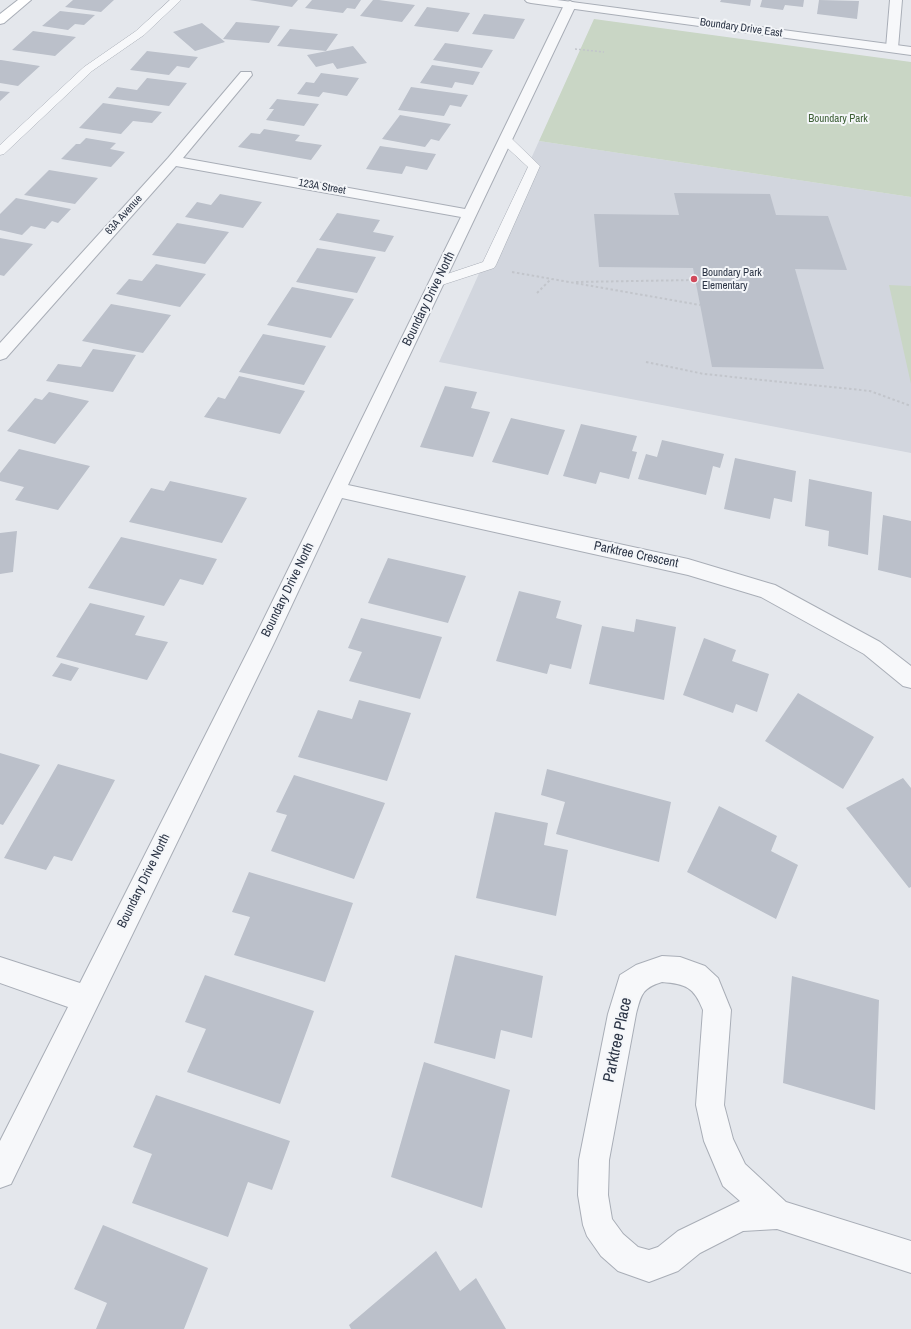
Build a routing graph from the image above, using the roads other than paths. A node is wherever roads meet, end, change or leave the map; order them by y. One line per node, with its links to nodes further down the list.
1 (25, 0): 6 (main road)
2 (176, 0): 11 (lane)
3 (531, 0): 5 (street, Boundary Drive East)
4 (896, 0): 7 (street)
5 (570, 5): 7 (street, Boundary Drive East); 10 (street, Boundary Drive North)
6 (0, 20)
7 (892, 48): 8 (street, Boundary Drive East)
8 (911, 51)
9 (246, 74): 12 (street, 63A Avenue)
10 (506, 140): 13 (street, Boundary Drive North); 14 (lane)
11 (0, 151)
12 (173, 161): 13 (street, 123A Street); 15 (street, 63A Avenue)
13 (470, 214): 14 (street, Boundary Drive North)
14 (437, 282): 16 (street, Boundary Drive North)
15 (0, 354)
16 (337, 490): 17 (street, Parktree Crescent); 19 (street, Boundary Drive North)
17 (911, 679)
18 (0, 970): 19 (street)
19 (86, 999): 20 (street, Boundary Drive North)
20 (0, 1173)
21 (777, 1214): 21 (street, Parktree Place); 22 (street, Parktree Place)
22 (911, 1257)

